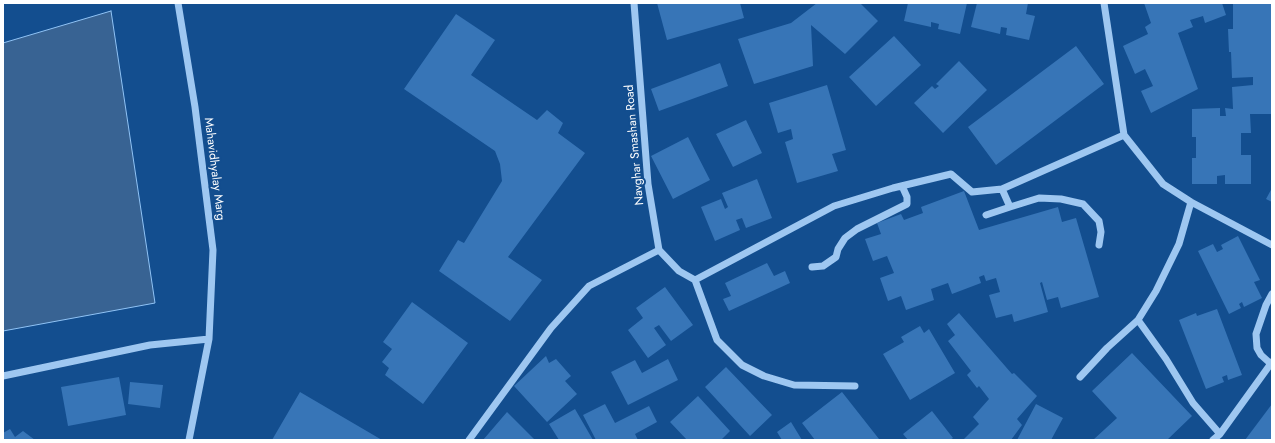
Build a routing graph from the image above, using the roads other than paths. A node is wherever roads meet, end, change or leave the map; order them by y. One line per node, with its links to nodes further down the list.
1 (178, 3): 17 (street, Mahavidhyalay Marg)
2 (634, 3): 12 (street, Navghar Smashan Road)
3 (1104, 3): 4 (street)
4 (1124, 135): 6 (street); 7 (street)
5 (902, 186): 6 (street); 13 (street); 14 (street)
6 (1002, 189): 8 (street)
7 (1191, 202): 11 (street); 16 (street)
8 (1010, 207): 9 (street); 10 (street)
9 (986, 215)
10 (1099, 245)
11 (1272, 245)
12 (659, 250): 14 (street); 24 (street)
13 (812, 267)
14 (695, 280): 21 (street)
15 (1272, 294): 18 (street)
16 (1138, 320): 20 (street); 22 (street)
17 (209, 339): 19 (street); 23 (street, Mahavidhyalay Marg)
18 (1271, 363): 22 (street)
19 (3, 376)
20 (1080, 377)
21 (855, 386)
22 (1220, 434): 25 (street)
23 (189, 440)
24 (469, 440)
25 (1213, 440)

